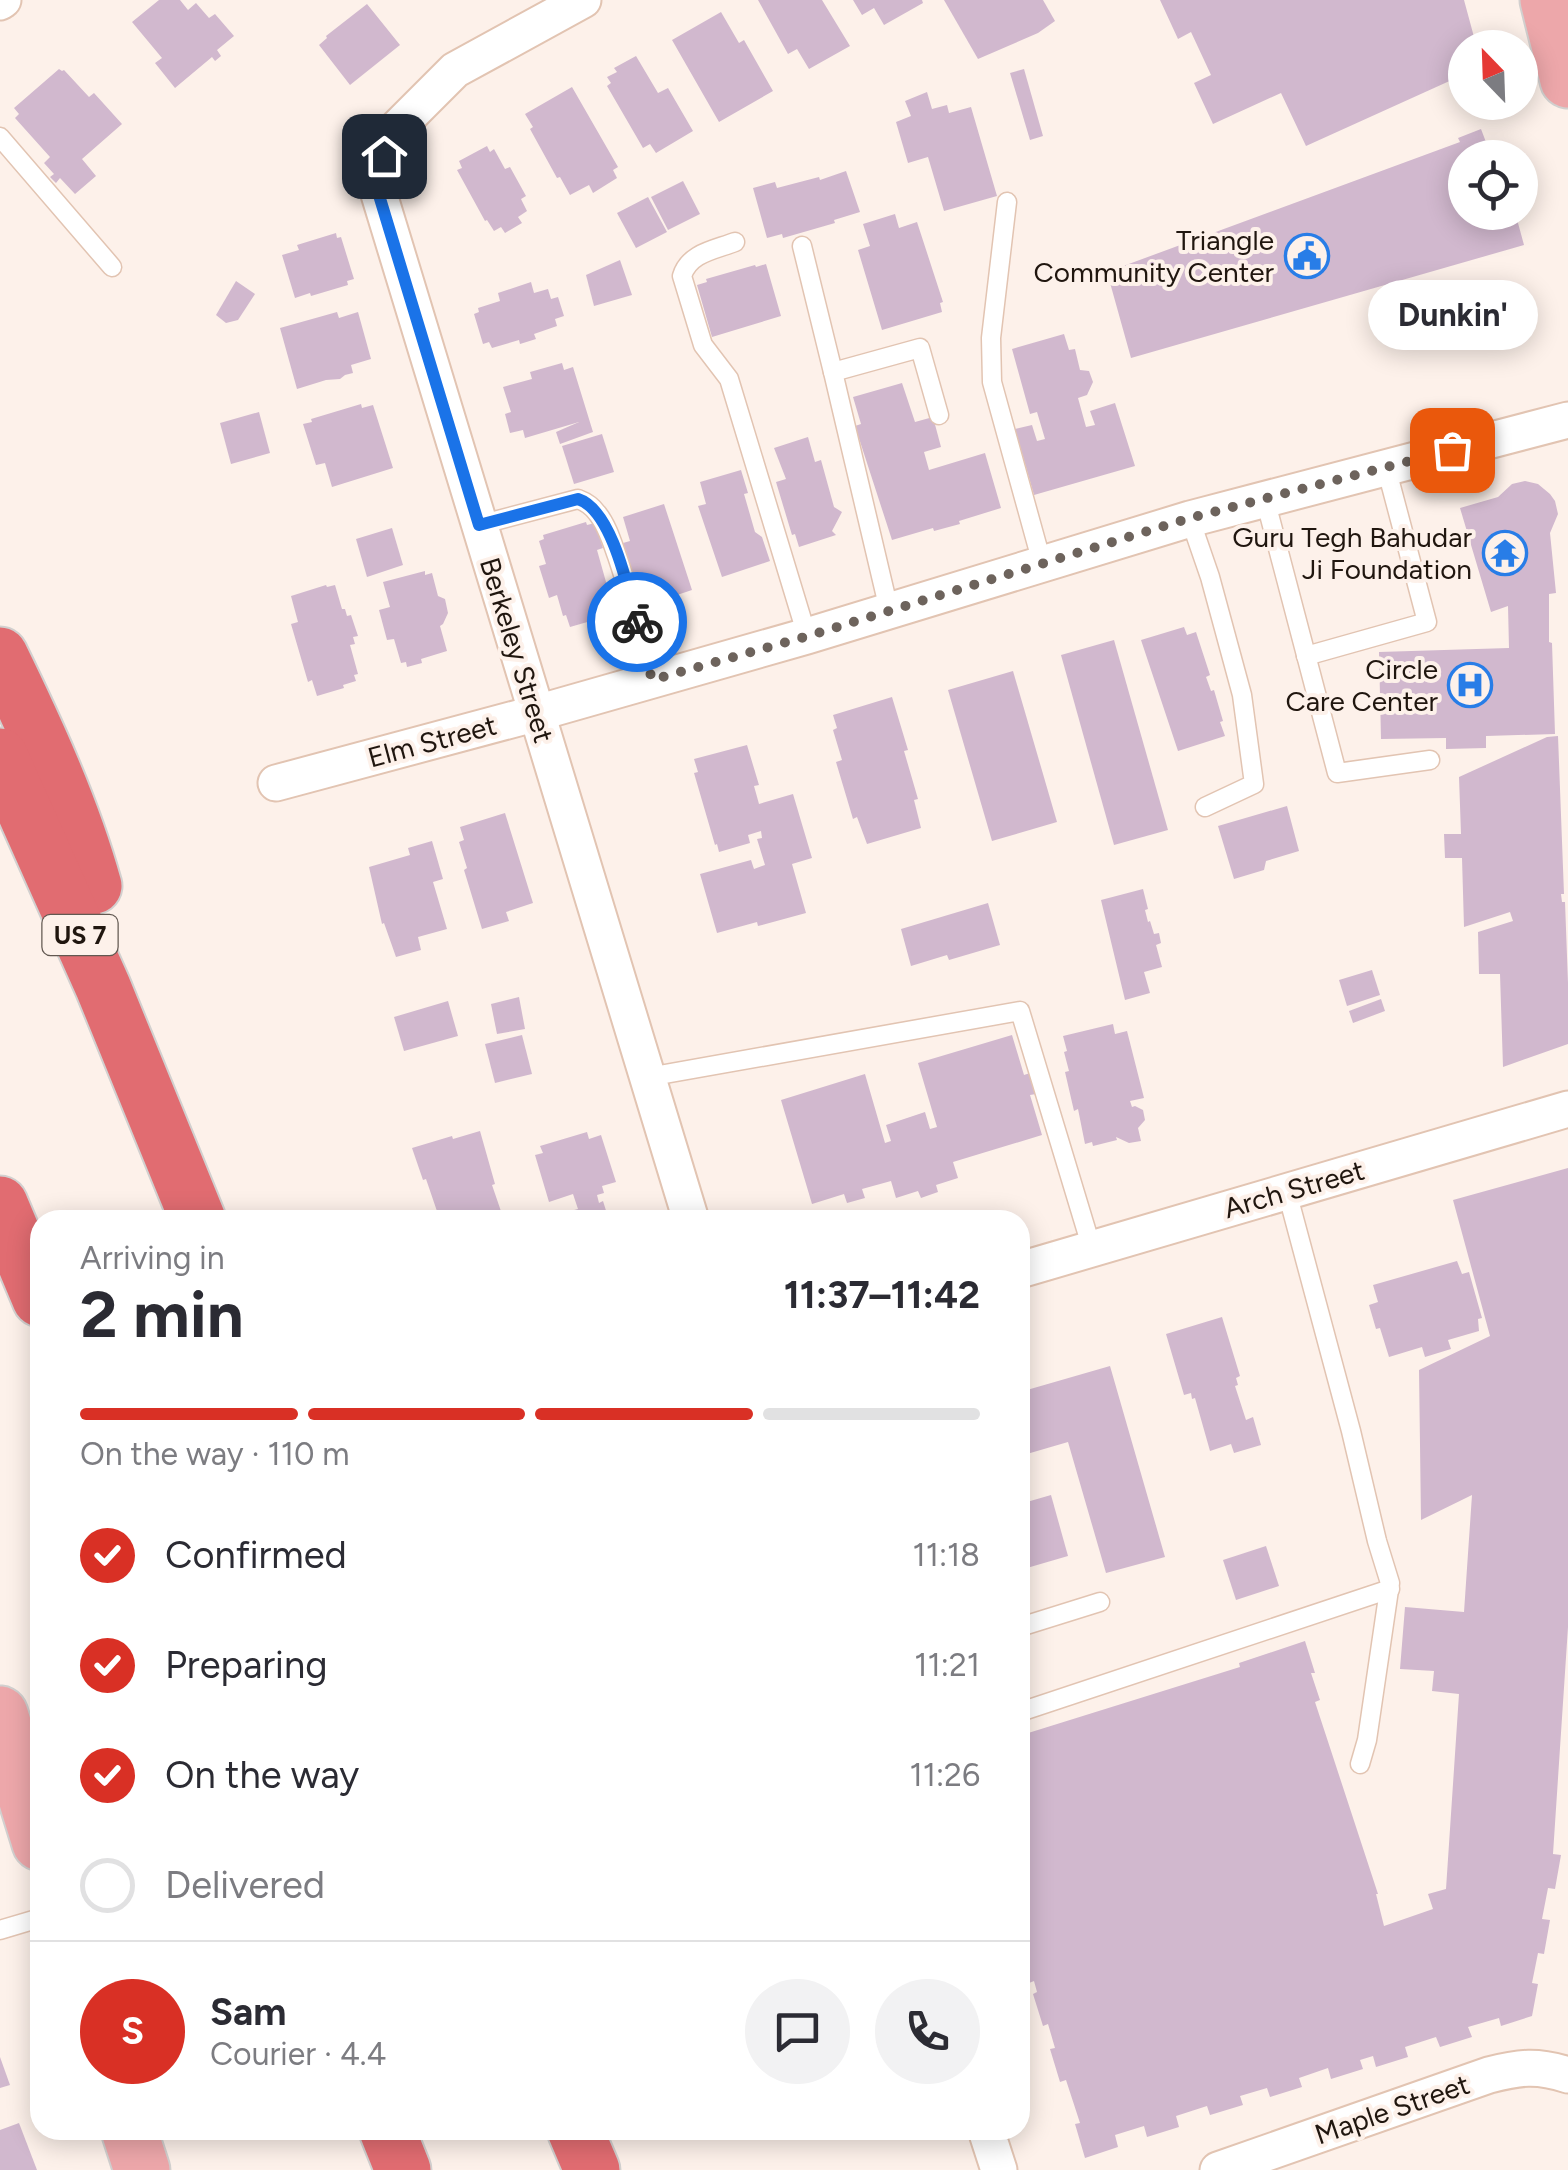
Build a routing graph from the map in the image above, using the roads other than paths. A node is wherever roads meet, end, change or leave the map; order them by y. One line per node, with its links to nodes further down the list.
1 (584, 0): 15 (street, Berkeley Street)
2 (1548, 0): 3 (main road)
3 (1568, 80)
4 (0, 137): 8 (lane)
5 (1007, 202): 16 (lane)
6 (734, 242): 18 (lane)
7 (802, 246): 9 (lane)
8 (112, 267)
9 (833, 372): 10 (lane); 17 (lane)
10 (938, 415)
11 (1568, 420): 12 (street, Elm Street)
12 (1386, 467): 13 (street, Elm Street); 20 (lane)
13 (1265, 499): 14 (street, Elm Street); 20 (lane)
14 (1190, 518): 16 (street, Elm Street); 26 (lane)
15 (479, 525): 21 (lane); 22 (street, Berkeley Street)
16 (1042, 563): 17 (street, Elm Street)
17 (889, 610): 18 (street, Elm Street)
18 (808, 636): 21 (street, Elm Street)
19 (0, 655): 29 (highway)
20 (1306, 656): 24 (lane)
21 (652, 680): 22 (street, Elm Street)
22 (537, 713): 25 (street, Elm Street); 27 (street, Berkeley Street)
23 (0, 756): 29 (highway, US 7)
24 (1430, 760)
25 (276, 783)
26 (1205, 807)
27 (648, 1077): 33 (street, Berkeley Street); 34 (lane)
28 (1568, 1109): 30 (street, Arch Street)
29 (156, 1116): 32 (highway, US 7)
30 (1286, 1192): 34 (street, Arch Street); 37 (lane)
31 (0, 1206): 36 (highway)
32 (194, 1210)
33 (688, 1210)
34 (1092, 1249): 35 (street, Arch Street)
35 (1030, 1267)
36 (30, 1276)
37 (1390, 1589): 40 (lane); 42 (lane)
38 (1100, 1602): 39 (lane)
39 (1030, 1624)
40 (1030, 1709)
41 (0, 1714): 43 (main road)
42 (1360, 1764)
43 (29, 1825)
44 (30, 1921): 45 (lane)
45 (0, 1930)
46 (1568, 2076): 55 (street, Maple Street)
47 (132, 2140): 51 (main road)
48 (391, 2140): 52 (highway)
49 (579, 2140): 53 (highway)
50 (990, 2140): 54 (street)
51 (142, 2170)
52 (403, 2170)
53 (592, 2170)
54 (1000, 2170)
55 (1218, 2170)

